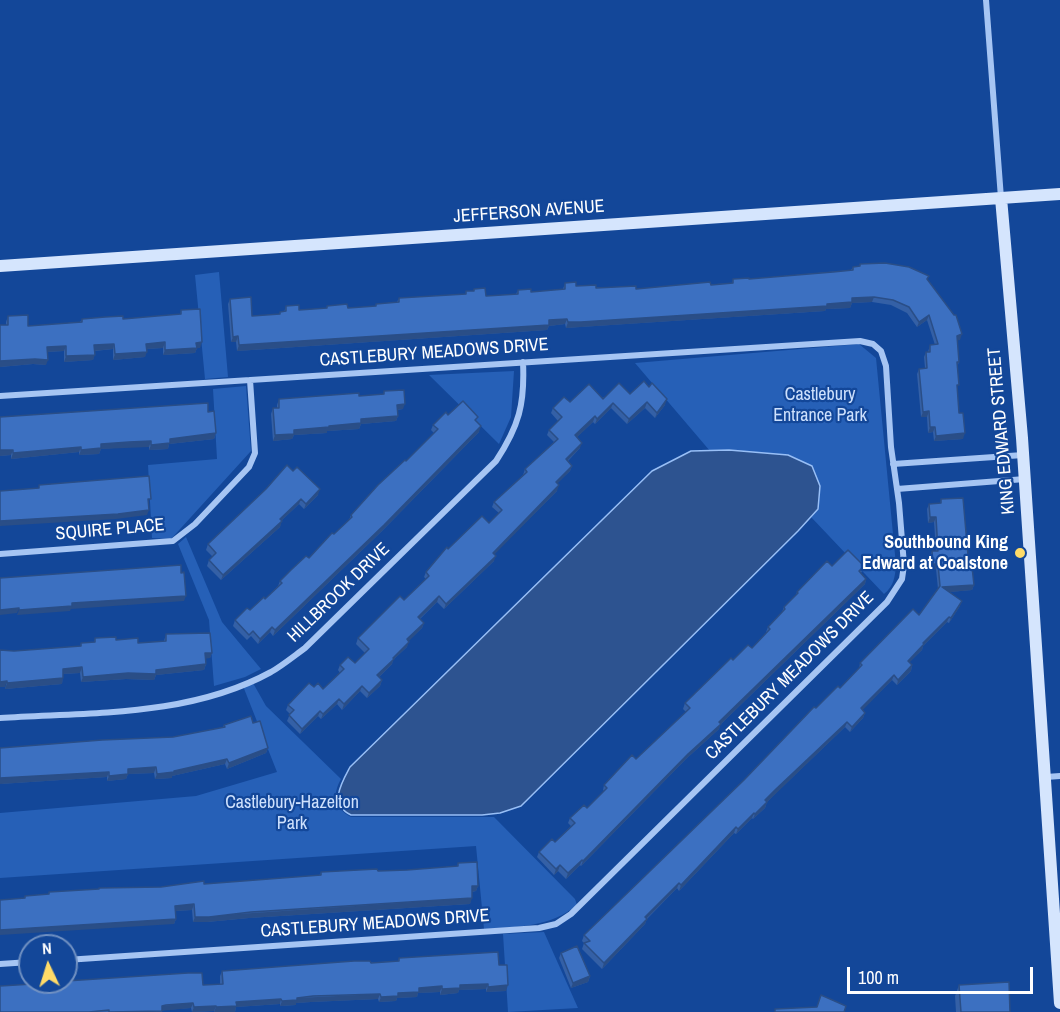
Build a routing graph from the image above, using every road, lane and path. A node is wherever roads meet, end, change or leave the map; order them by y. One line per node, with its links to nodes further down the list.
1 (986, 0): 3 (street, KING EDWARD STREET)
2 (1060, 194): 3 (street, JEFFERSON AVENUE)
3 (1001, 198): 4 (street, JEFFERSON AVENUE); 8 (street, KING EDWARD STREET)
4 (0, 266)
5 (523, 362): 6 (street, CASTLEBURY MEADOWS DRIVE); 9 (street, CASTLEBURY MEADOWS DRIVE); 13 (street, HILLBROOK DRIVE)
6 (250, 380): 7 (street, CASTLEBURY MEADOWS DRIVE); 12 (street, SQUIRE PLACE)
7 (0, 396)
8 (1023, 455): 9 (street); 10 (street, KING EDWARD STREET)
9 (892, 464): 11 (street, CASTLEBURY MEADOWS DRIVE)
10 (1025, 479): 11 (street); 15 (street, KING EDWARD STREET)
11 (897, 489): 17 (street, CASTLEBURY MEADOWS DRIVE)
12 (0, 554)
13 (0, 718)
14 (1060, 776): 15 (street)
15 (1046, 777): 16 (street, KING EDWARD STREET)
16 (1059, 950): 20 (street, KING EDWARD STREET)
17 (78, 959)
18 (18, 963): 19 (street)
19 (0, 964)
20 (1060, 1003)

